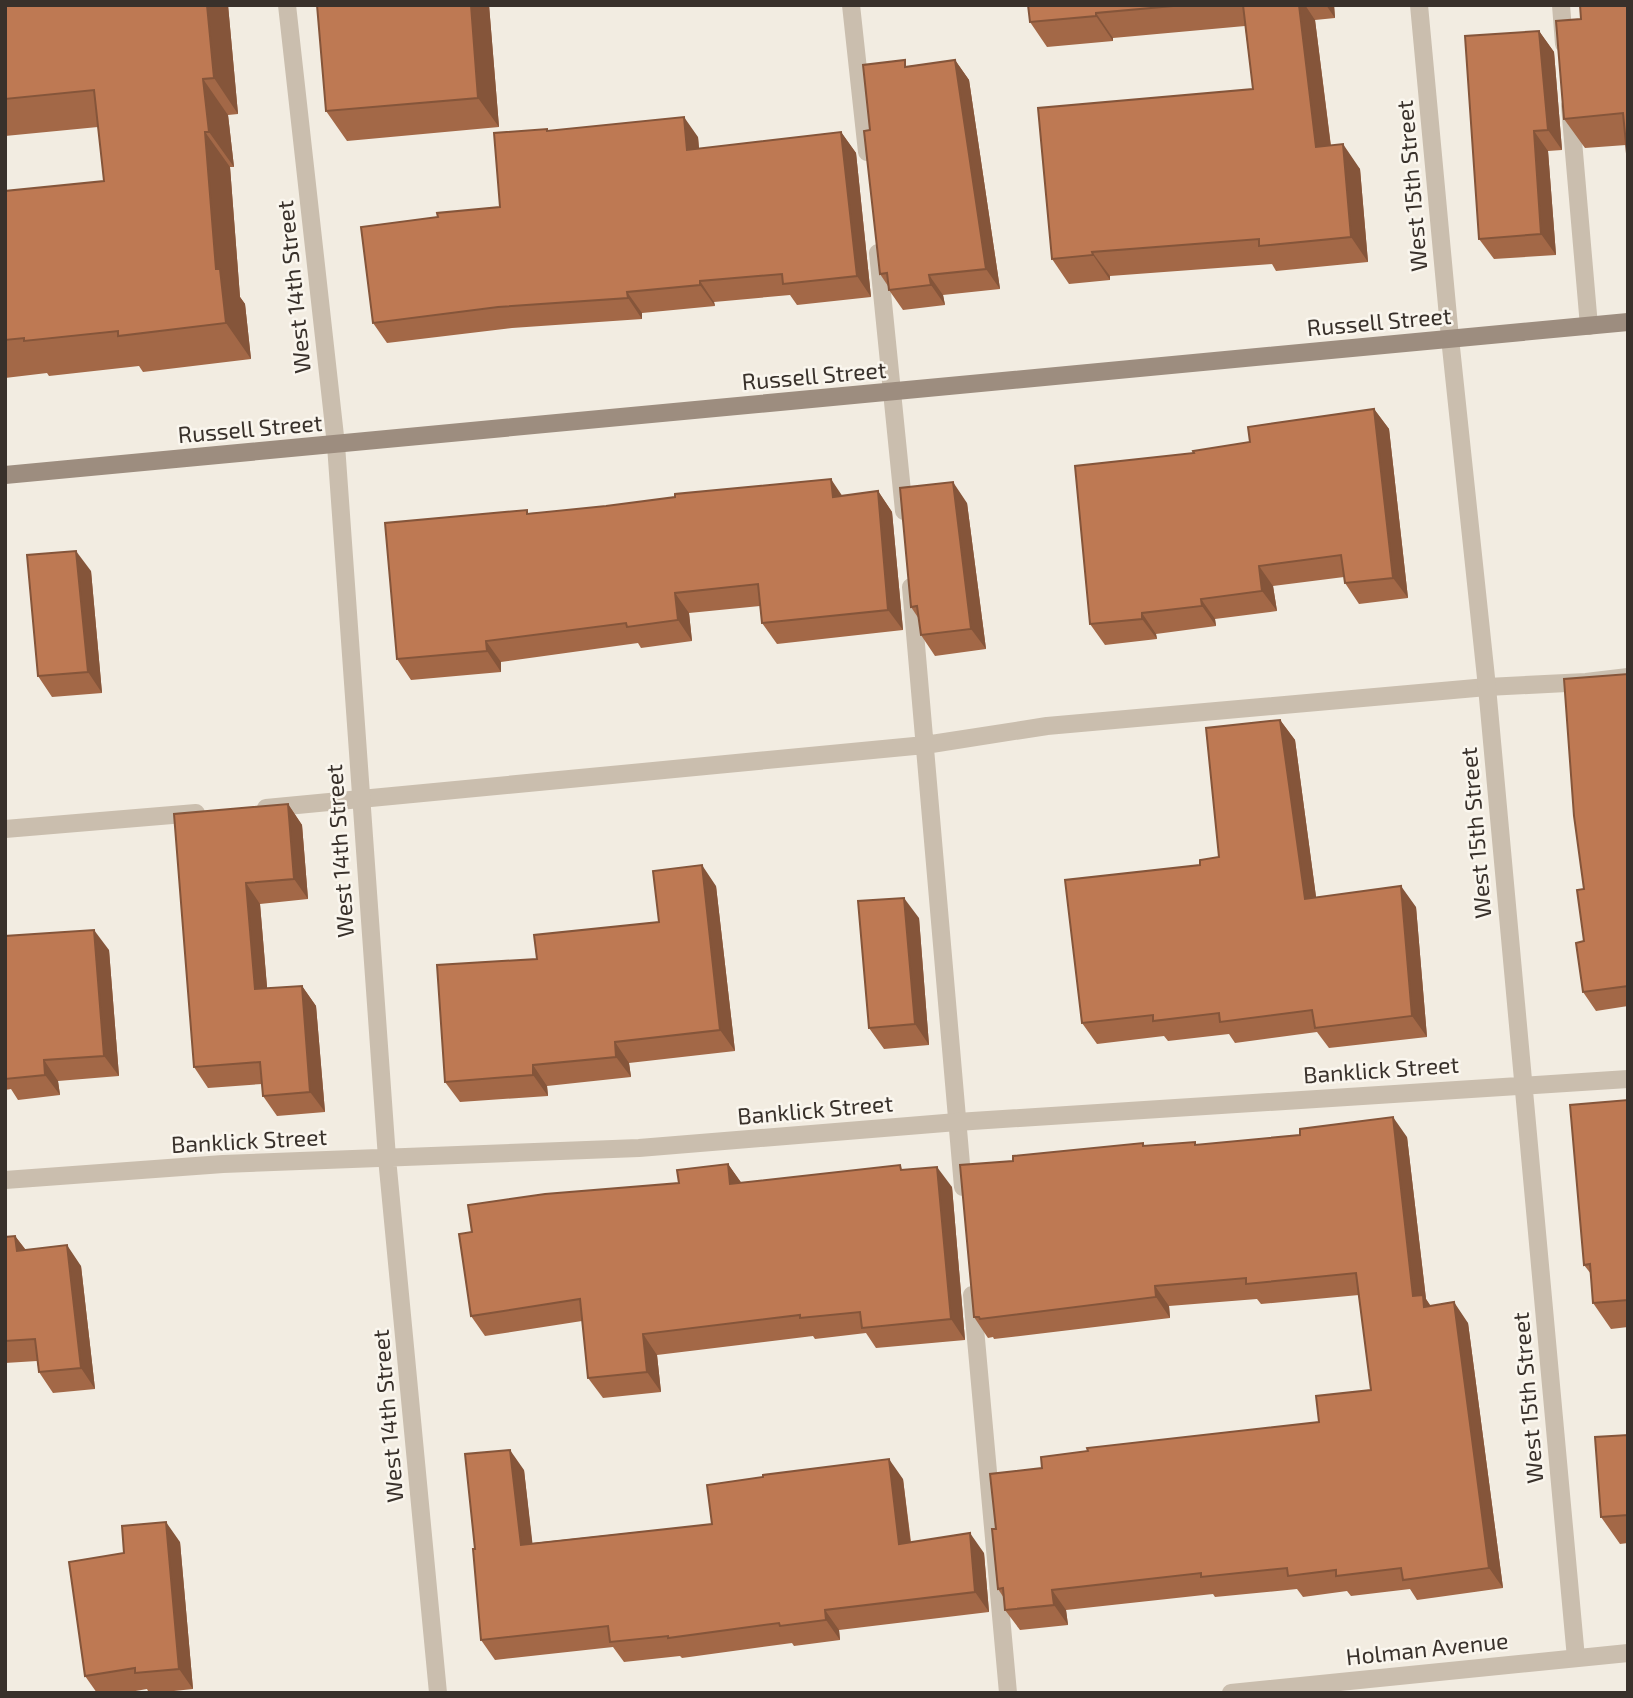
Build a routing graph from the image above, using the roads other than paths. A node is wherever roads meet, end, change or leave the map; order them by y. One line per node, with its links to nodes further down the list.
1 (287, 5): 13 (street, West 14th Street)
2 (851, 5): 7 (street)
3 (1419, 5): 11 (street, West 15th Street)
4 (1561, 5): 5 (street)
5 (1566, 59)
6 (1568, 86): 10 (street)
7 (868, 163)
8 (876, 231): 12 (street)
9 (1628, 322): 10 (street, Russell Street)
10 (1589, 326): 11 (street, Russell Street)
11 (1450, 338): 12 (street, Russell Street); 18 (street, West 15th Street)
12 (893, 392): 13 (street, Russell Street); 15 (street)
13 (336, 445): 14 (street, Russell Street); 20 (street, West 14th Street)
14 (5, 475)
15 (905, 528)
16 (909, 569): 19 (street)
17 (1628, 677): 18 (street)
18 (1486, 687): 19 (street); 25 (street, West 15th Street)
19 (925, 745): 20 (street); 26 (street)
20 (360, 800): 21 (street); 27 (street, West 14th Street)
21 (251, 809)
22 (210, 812): 23 (street)
23 (5, 829)
24 (1628, 1079): 25 (street, Banklick Street)
25 (1523, 1084): 26 (street, Banklick Street); 32 (street, West 15th Street)
26 (957, 1122): 27 (street, Banklick Street); 29 (street)
27 (387, 1158): 28 (street, Banklick Street); 33 (street, West 14th Street)
28 (5, 1180)
29 (964, 1206)
30 (971, 1275): 34 (street)
31 (1628, 1653): 32 (street, Holman Avenue)
32 (1576, 1658): 35 (street, Holman Avenue)
33 (438, 1693)
34 (1008, 1693)
35 (1231, 1693)

